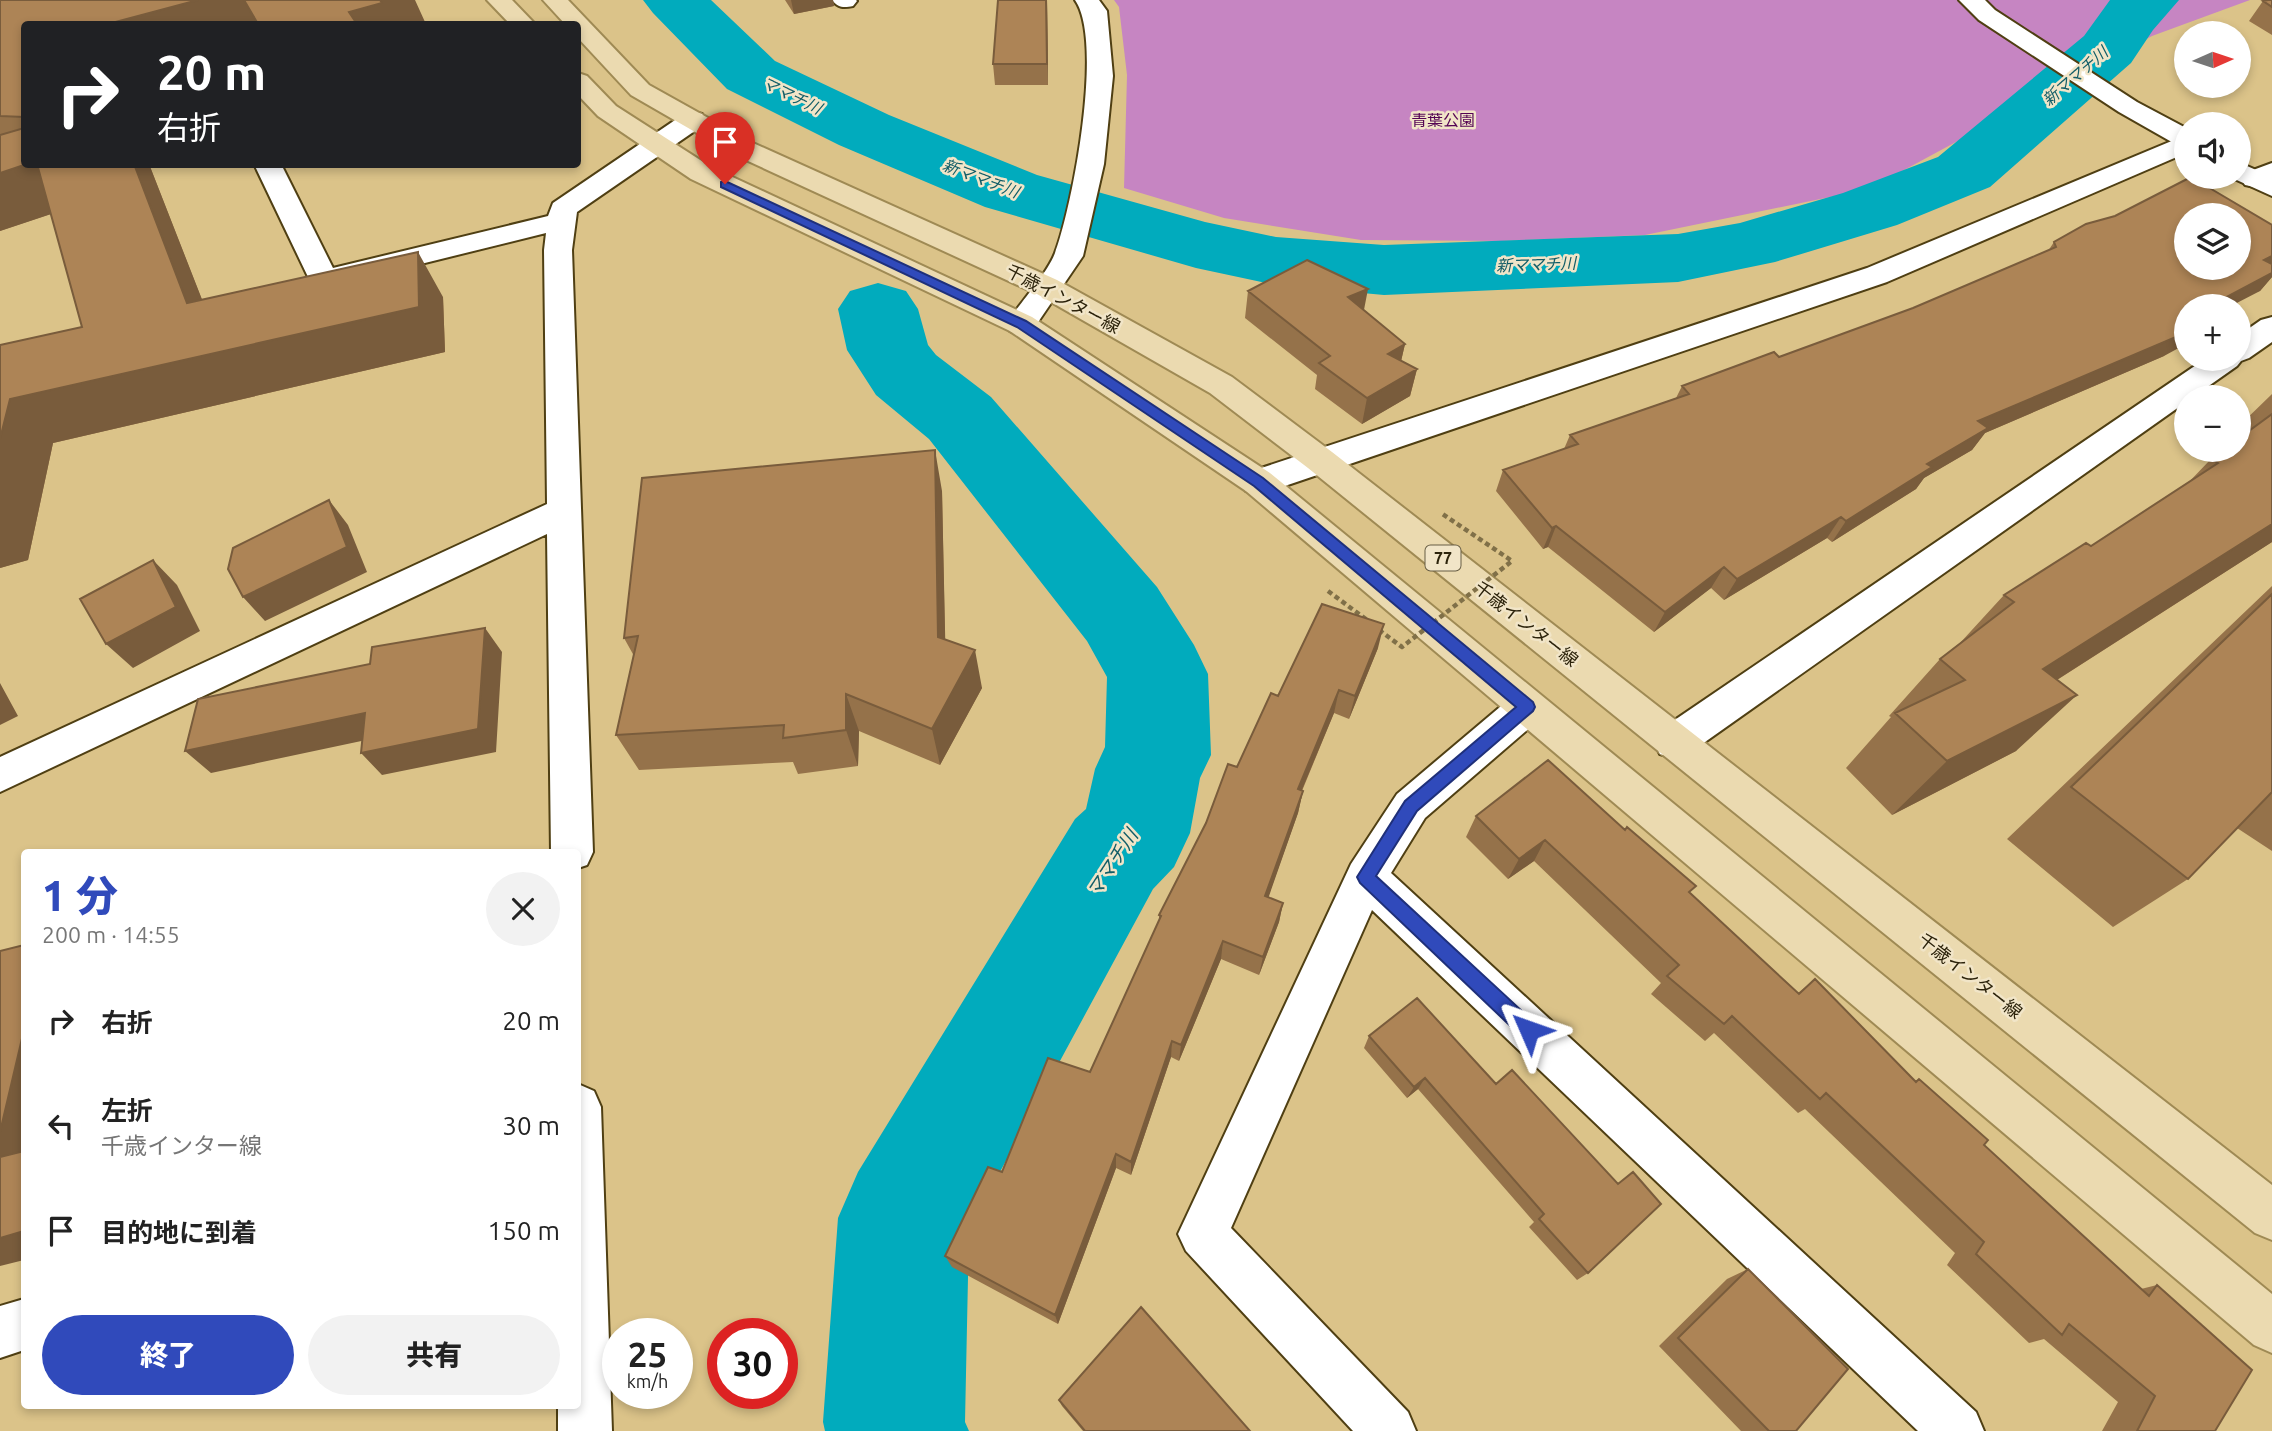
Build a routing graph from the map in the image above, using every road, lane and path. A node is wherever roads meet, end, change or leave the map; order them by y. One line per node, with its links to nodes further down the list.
1 (499, 0): 5 (main road)
2 (555, 0): 6 (main road, 千歳インター線 / 77)
3 (1087, 0): 15 (street)
4 (1979, 7): 10 (street)
5 (520, 21)
6 (575, 21)
7 (581, 28): 9 (main road, 千歳インター線 / 77)
8 (581, 84): 11 (main road)
9 (693, 120): 11 (street); 15 (main road, 千歳インター線 / 77)
10 (2174, 134)
11 (656, 144): 14 (street); 16 (main road)
12 (2174, 146): 20 (street)
13 (269, 168): 14 (street)
14 (561, 221): 22 (street)
15 (1047, 287): 16 (street); 20 (main road, 千歳インター線 / 77)
16 (1021, 324): 21 (main road)
17 (2272, 327): 18 (street)
18 (2251, 342)
19 (2209, 371): 26 (street)
20 (1320, 460): 21 (street); 26 (main road, 千歳インター線 / 77)
21 (1258, 482): 25 (main road)
22 (564, 511): 27 (street); 28 (street)
23 (1441, 513): 24 (path, bridge)
24 (1328, 591)
25 (1527, 707): 29 (street); 33 (main road)
26 (1674, 741): 30 (main road, 千歳インター線 / 77)
27 (0, 775)
28 (572, 849)
29 (1366, 877): 36 (street); 37 (street)
30 (2272, 1216)
31 (581, 1284): 35 (street)
32 (21, 1326): 34 (street)
33 (2272, 1327)
34 (0, 1332)
35 (585, 1431)
36 (1389, 1431)
37 (1957, 1431)

